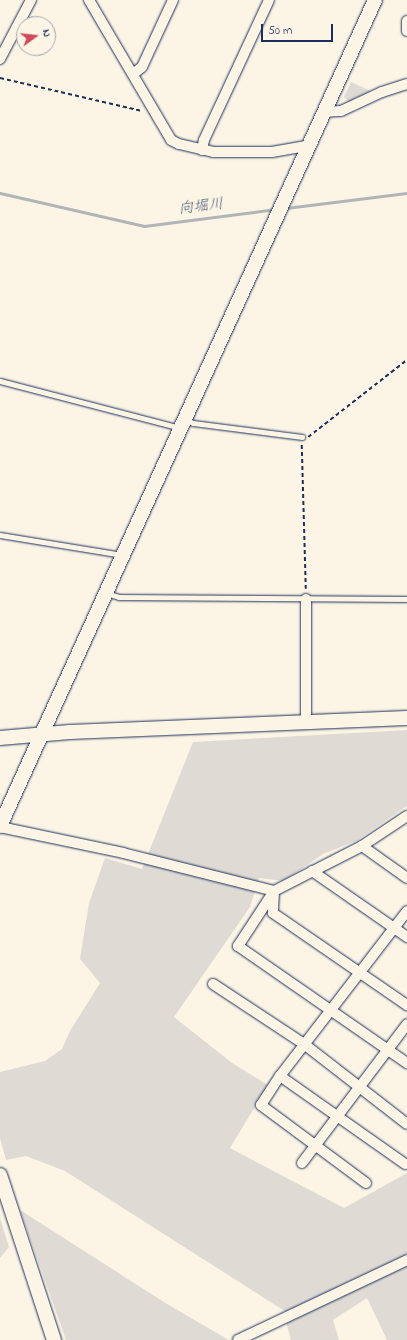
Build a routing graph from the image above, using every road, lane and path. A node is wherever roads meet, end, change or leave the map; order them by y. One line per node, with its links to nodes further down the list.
1 (31, 0): 8 (street)
2 (89, 0): 9 (street)
3 (173, 0): 9 (street)
4 (269, 0): 15 (street)
5 (375, 0): 13 (street)
6 (407, 21): 7 (street)
7 (407, 31)
8 (0, 59)
9 (133, 74): 12 (street)
10 (0, 78): 12 (path)
11 (407, 84): 13 (street)
12 (153, 109): 15 (street)
13 (325, 112): 14 (street)
14 (310, 145): 15 (street); 18 (street)
15 (202, 150)
16 (407, 360): 19 (path)
17 (0, 381): 18 (lane)
18 (182, 423): 19 (lane); 21 (street)
19 (302, 437): 23 (path)
20 (0, 535): 21 (lane)
21 (123, 556): 22 (street)
22 (106, 593): 23 (lane); 27 (street)
23 (306, 599): 24 (lane); 26 (street)
24 (407, 599)
25 (407, 718): 26 (street)
26 (306, 722): 27 (street)
27 (42, 735): 28 (street); 30 (street)
28 (0, 738)
29 (407, 816): 31 (street)
30 (0, 827): 34 (street)
31 (362, 846): 32 (street); 33 (street)
32 (312, 871): 34 (street); 36 (street)
33 (407, 878)
34 (274, 891): 38 (street); 41 (street)
35 (407, 911): 36 (street)
36 (394, 928): 37 (street); 38 (street)
37 (407, 937)
38 (360, 972): 40 (street); 41 (street)
39 (213, 984): 43 (street)
40 (407, 1005)
41 (331, 1010): 43 (street); 44 (street)
42 (407, 1024): 44 (street)
43 (304, 1044): 46 (street); 47 (street)
44 (388, 1050): 45 (street); 47 (street)
45 (407, 1063)
46 (280, 1076): 48 (street); 50 (street)
47 (360, 1088): 48 (street); 49 (street)
48 (339, 1116): 50 (street); 52 (street)
49 (407, 1124)
50 (316, 1145): 51 (street); 54 (street)
51 (302, 1163)
52 (405, 1164)
53 (0, 1175): 56 (street)
54 (366, 1183)
55 (407, 1260): 57 (street)
56 (54, 1340)
57 (238, 1340)

